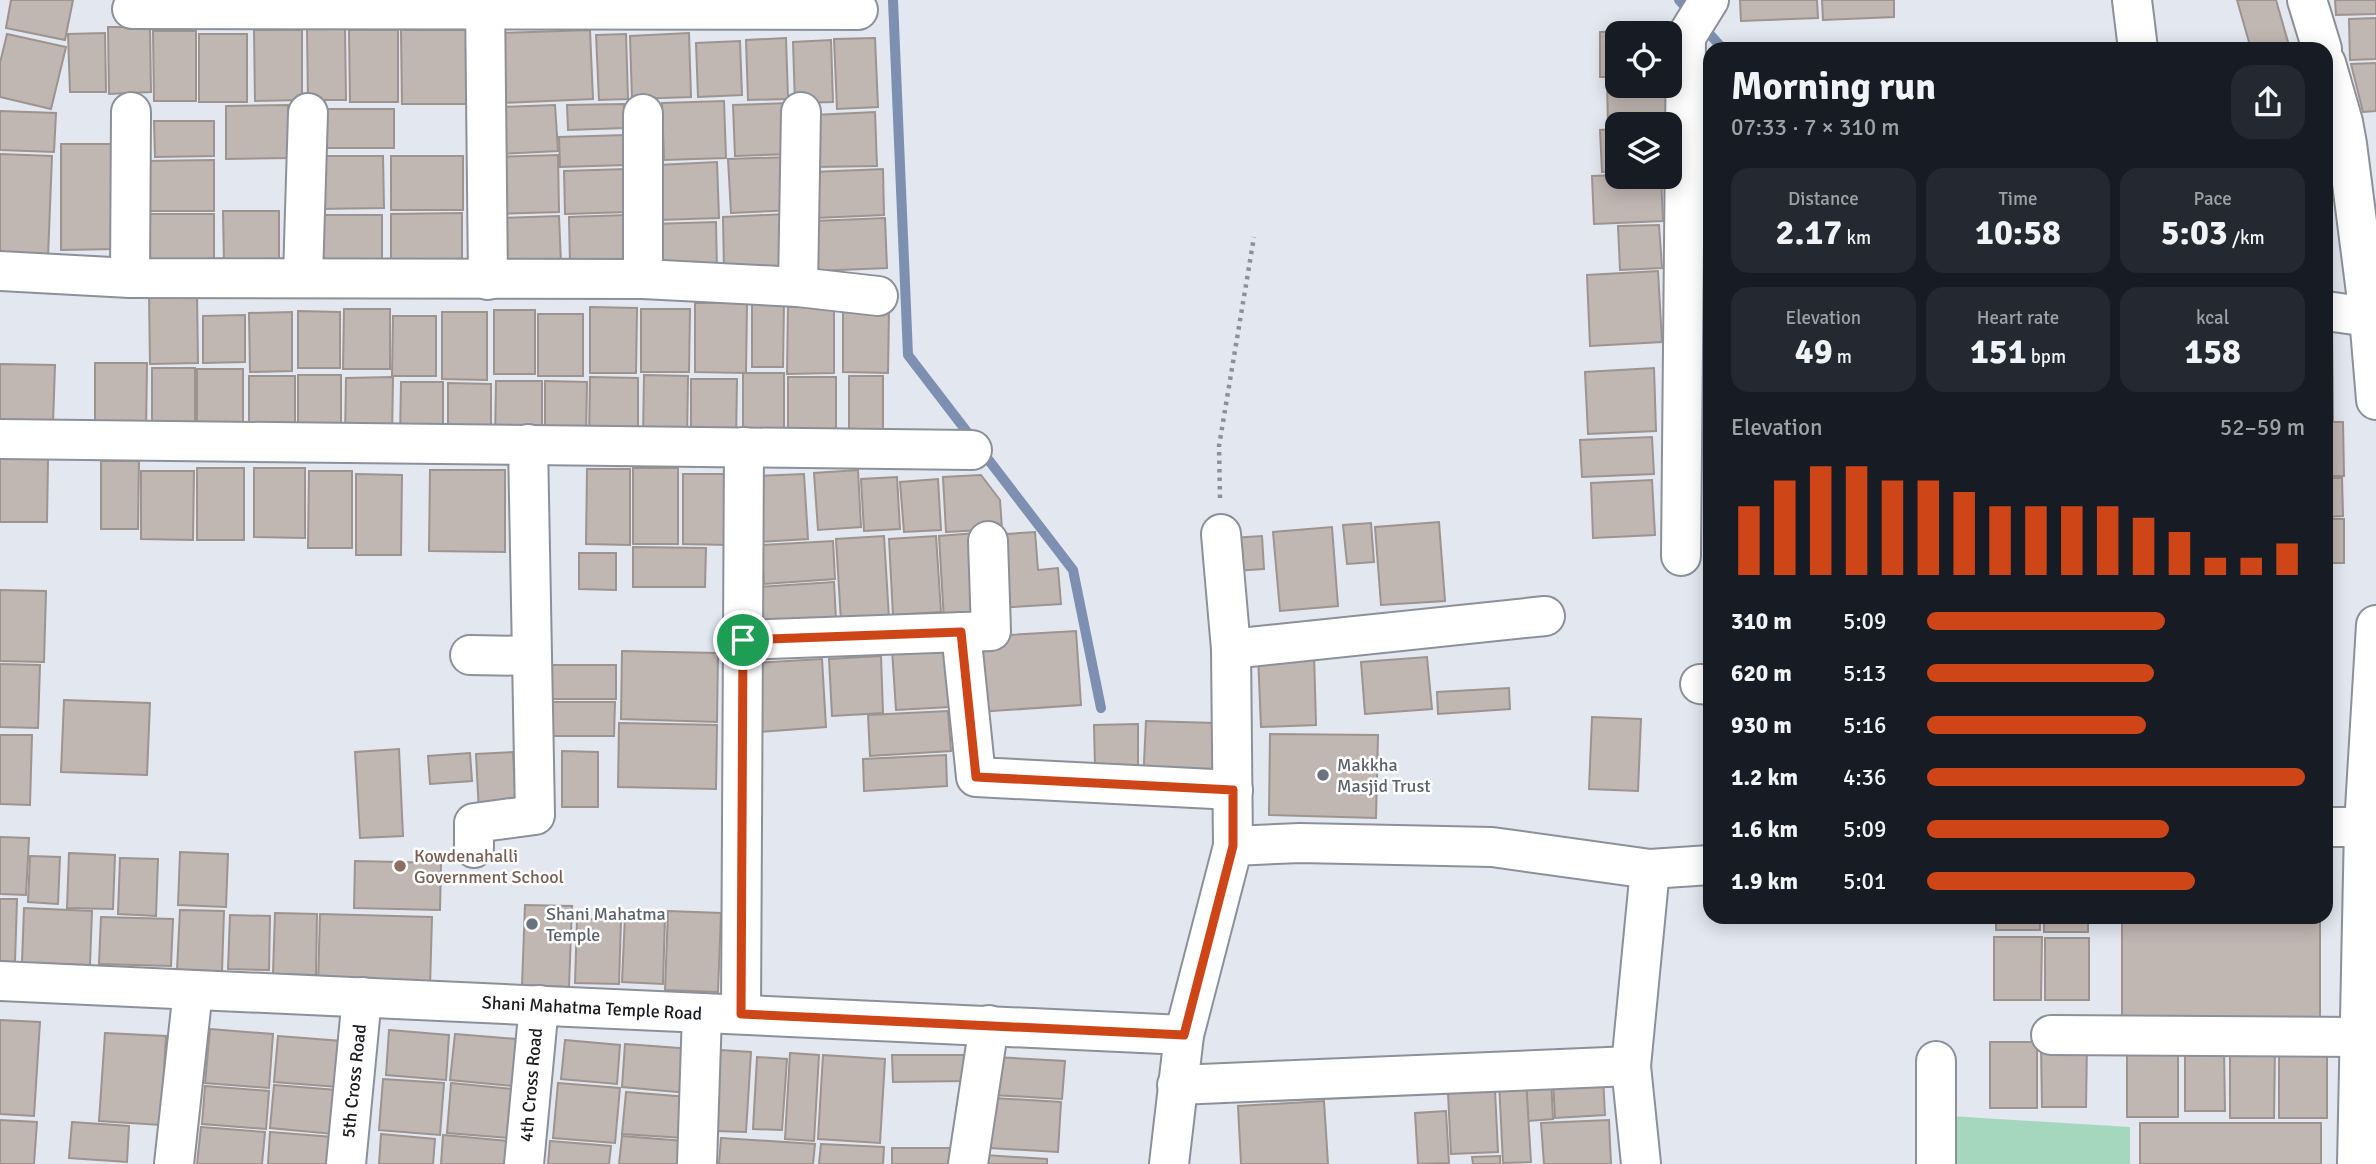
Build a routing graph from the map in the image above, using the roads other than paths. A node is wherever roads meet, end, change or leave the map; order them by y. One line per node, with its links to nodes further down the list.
1 (1709, 0): 27 (street)
2 (2132, 0): 8 (street)
3 (2307, 0): 9 (street)
4 (773, 4): 5 (street); 7 (street)
5 (485, 5): 6 (street); 21 (street)
6 (132, 9)
7 (858, 10)
8 (2137, 42)
9 (2320, 42)
10 (2333, 77): 15 (street)
11 (131, 112): 19 (street)
12 (802, 112): 22 (street)
13 (308, 113): 18 (street)
14 (643, 114): 20 (street)
15 (2361, 135): 17 (street)
16 (0, 271): 19 (street)
17 (2370, 271): 25 (street)
18 (303, 277): 19 (street); 21 (street)
19 (130, 278)
20 (643, 279): 21 (street); 22 (street)
21 (488, 280)
22 (798, 287): 23 (street)
23 (878, 296)
24 (2333, 312): 25 (street)
25 (2373, 317): 26 (street)
26 (2376, 400)
27 (1696, 419): 34 (street)
28 (0, 439): 29 (street)
29 (527, 444): 30 (street); 41 (street)
30 (744, 447): 31 (street); 38 (street)
31 (972, 450)
32 (1221, 534): 39 (street)
33 (988, 541): 37 (street)
34 (1682, 556)
35 (1545, 616): 39 (street)
36 (2376, 625): 43 (street)
37 (961, 632): 38 (street); 42 (street)
38 (743, 640): 54 (street)
39 (1231, 649): 42 (street)
40 (470, 654): 41 (street)
41 (532, 656): 46 (street)
42 (1233, 790): 45 (street)
43 (2370, 826): 44 (street); 58 (street)
44 (2333, 827)
45 (1233, 846): 48 (street); 56 (street)
46 (474, 848)
47 (1703, 865): 48 (street)
48 (1650, 869): 60 (street)
49 (0, 981): 50 (street, Shani Mahatma Temple Road)
50 (193, 989): 51 (street, Shani Mahatma Temple Road); 62 (street)
51 (362, 997): 52 (street, Shani Mahatma Temple Road); 63 (street, 5th Cross Road)
52 (539, 1005): 53 (street, Shani Mahatma Temple Road); 64 (street, 4th Cross Road)
53 (702, 1013): 54 (street, Shani Mahatma Temple Road); 65 (street)
54 (741, 1014): 55 (street, Shani Mahatma Temple Road)
55 (989, 1026): 56 (street, Shani Mahatma Temple Road); 66 (street)
56 (1184, 1035): 61 (street)
57 (2051, 1035): 58 (street)
58 (2358, 1038): 70 (street)
59 (1936, 1061): 69 (street)
60 (1631, 1066): 61 (street); 68 (street)
61 (1177, 1085): 67 (street)
62 (174, 1164)
63 (346, 1164)
64 (524, 1164)
65 (697, 1164)
66 (968, 1164)
67 (1169, 1164)
68 (1641, 1164)
69 (1936, 1164)
70 (2357, 1164)

